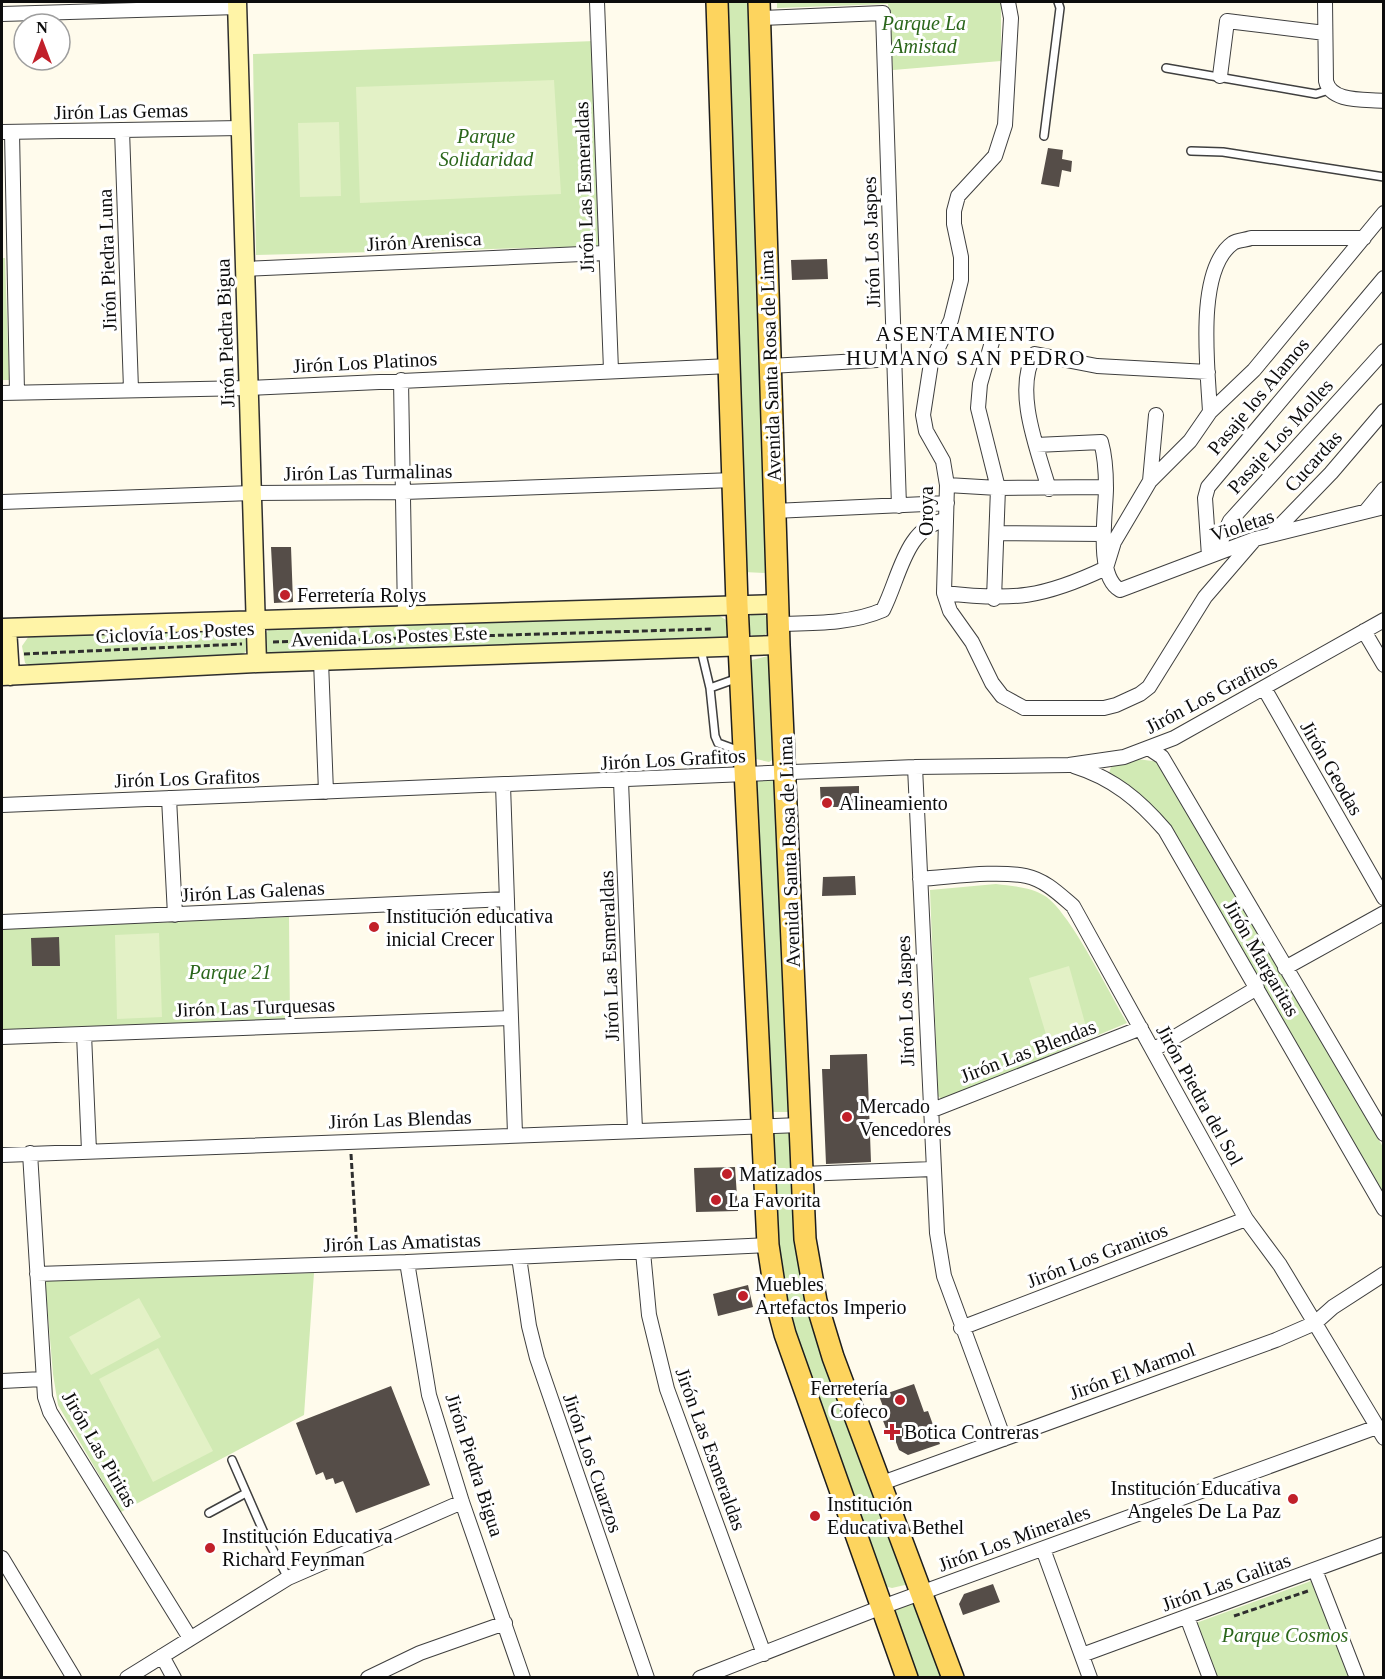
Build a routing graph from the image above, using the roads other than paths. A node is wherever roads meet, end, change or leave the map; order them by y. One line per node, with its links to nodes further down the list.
1 (597, 2): 24 (street, Jirón Las Esmeraldas)
2 (717, 2): 30 (main road, Avenida Santa Rosa de Lima)
3 (1008, 2): 45 (street, Oroya)
4 (1058, 2): 18 (lane)
5 (1325, 2): 10 (street)
6 (237, 4): 7 (street); 15 (main road, Jirón Piedra Bigua)
7 (117, 6): 9 (street)
8 (759, 10): 29 (street, Jirón Los Jaspes); 31 (main road, Avenida Santa Rosa de Lima)
9 (2, 14)
10 (1325, 33): 12 (street); 13 (street)
11 (1166, 68): 12 (lane)
12 (1220, 76): 13 (lane)
13 (1329, 90): 14 (street)
14 (1383, 101)
15 (241, 128): 16 (street, Jirón Las Gemas); 25 (main road, Jirón Piedra Bigua)
16 (122, 130): 17 (street, Jirón Las Gemas); 36 (street, Jirón Piedra Luna)
17 (7, 132): 23 (street)
18 (1044, 136)
19 (1191, 151): 20 (lane)
20 (1383, 177)
21 (1383, 213): 22 (street)
22 (1364, 238): 33 (street); 40 (street)
23 (8, 253): 37 (street)
24 (605, 253): 25 (street, Jirón Arenisca); 32 (street, Jirón Las Esmeraldas)
25 (245, 270): 35 (main road, Jirón Piedra Bigua)
26 (1383, 278): 63 (street, Pasaje los Alamos)
27 (992, 342): 47 (street)
28 (1383, 351): 63 (street, Pasaje Los Molles)
29 (895, 359): 31 (street); 54 (street, Jirón Los Jaspes)
30 (730, 366): 32 (street, Jirón Los Platinos); 43 (main road, Avenida Santa Rosa de Lima)
31 (770, 366): 56 (main road, Avenida Santa Rosa de Lima)
32 (611, 370): 34 (street, Jirón Los Platinos)
33 (1208, 372): 40 (street); 42 (street)
34 (401, 380): 35 (street, Jirón Los Platinos); 50 (street)
35 (249, 388): 36 (street, Jirón Los Platinos); 51 (main road, Jirón Piedra Bigua)
36 (132, 389): 37 (street, Jirón Los Platinos)
37 (17, 392): 38 (street, Jirón Los Platinos)
38 (2, 393)
39 (1383, 411): 61 (street, Cucardas)
40 (1210, 412): 44 (street)
41 (1156, 415): 44 (street)
42 (1036, 445): 46 (street); 48 (street)
43 (734, 480): 50 (street, Jirón Las Turmalinas); 67 (main road, Avenida Santa Rosa de Lima)
44 (1150, 481): 64 (street)
45 (947, 485): 47 (street); 53 (street, Oroya)
46 (1106, 487): 48 (street); 60 (street)
47 (998, 488): 48 (street); 59 (street)
48 (1048, 489)
49 (1383, 489): 57 (street)
50 (404, 492): 51 (street, Jirón Las Turmalinas); 68 (street)
51 (252, 493): 52 (street, Jirón Las Turmalinas); 69 (main road, Jirón Piedra Bigua)
52 (2, 502)
53 (947, 503): 54 (street); 58 (street, Oroya)
54 (899, 506): 56 (street)
55 (1383, 507): 57 (street, Violetas)
56 (774, 511): 71 (main road, Avenida Santa Rosa de Lima)
57 (1366, 511): 61 (street, Violetas)
58 (946, 520): 65 (street, Oroya); 71 (street)
59 (996, 533): 60 (street); 66 (street)
60 (1103, 534): 64 (street)
61 (1270, 536): 62 (street, Violetas)
62 (1255, 539): 63 (street, Violetas); 65 (street, Oroya)
63 (1212, 555): 64 (street, Violetas)
64 (1106, 568): 66 (street)
65 (944, 593): 66 (street)
66 (994, 599)
67 (737, 604): 68 (main road, Avenida Los Postes Este); 71 (main road, Avenida Los Postes Este); 74 (main road, Avenida Santa Rosa de Lima)
68 (405, 615): 69 (main road, Avenida Los Postes Este)
69 (256, 619): 72 (main road, Avenida Los Postes Este); 77 (main road, Jirón Piedra Bigua)
70 (1383, 620): 73 (street, Jirón Los Grafitos)
71 (778, 624): 74 (main road, Avenida Los Postes Este); 87 (main road, Avenida Santa Rosa de Lima)
72 (4, 628): 79 (main road)
73 (1364, 631): 78 (street); 82 (street, Jirón Los Grafitos)
74 (739, 646): 75 (main road, Avenida Los Postes Este); 80 (main road, Avenida Santa Rosa de Lima)
75 (701, 647): 76 (main road, Avenida Los Postes Este); 81 (lane)
76 (321, 661): 77 (main road, Avenida Los Postes Este); 91 (street)
77 (257, 663): 79 (main road, Avenida Los Postes Este)
78 (1383, 665)
79 (6, 676)
80 (741, 677): 81 (lane); 84 (main road, Avenida Santa Rosa de Lima)
81 (710, 688): 84 (lane)
82 (1264, 688): 83 (street, Jirón Los Grafitos); 95 (street, Jirón Geodas)
83 (1150, 749): 85 (street, Jirón Los Grafitos); 100 (street, Jirón Margaritas)
84 (744, 753): 88 (main road, Avenida Santa Rosa de Lima)
85 (1069, 765): 86 (street, Jirón Los Grafitos); 101 (street, Jirón Margaritas)
86 (915, 767): 87 (street, Jirón Los Grafitos); 94 (street, Jirón Los Jaspes)
87 (786, 773): 88 (street, Jirón Los Grafitos); 108 (main road, Avenida Santa Rosa de Lima)
88 (746, 775): 89 (street, Jirón Los Grafitos); 109 (main road, Avenida Santa Rosa de Lima)
89 (621, 781): 90 (street, Jirón Los Grafitos); 110 (street, Jirón Las Esmeraldas)
90 (503, 785): 91 (street, Jirón Los Grafitos); 96 (street)
91 (326, 792): 92 (street, Jirón Los Grafitos)
92 (169, 798): 93 (street, Jirón Los Grafitos); 98 (street)
93 (2, 806)
94 (920, 879): 103 (street, Jirón Piedra del Sol); 107 (street, Jirón Los Jaspes)
95 (1383, 898)
96 (507, 899): 98 (street, Jirón Las Galenas); 102 (street)
97 (1383, 913): 100 (street)
98 (175, 915): 99 (street, Jirón Las Galenas)
99 (2, 922)
100 (1285, 968): 112 (street, Jirón Margaritas)
101 (1257, 988): 106 (street); 118 (street, Jirón Margaritas)
102 (511, 1018): 104 (street, Jirón Las Turquesas); 111 (street)
103 (1141, 1028): 106 (street, Jirón Piedra del Sol); 107 (street, Jirón Las Blendas)
104 (84, 1034): 105 (street, Jirón Las Turquesas); 113 (street)
105 (2, 1037)
106 (1153, 1050): 119 (street, Jirón Piedra del Sol)
107 (930, 1111): 116 (street, Jirón Los Jaspes)
108 (800, 1125): 109 (street, Jirón Las Blendas); 117 (main road, Avenida Santa Rosa de Lima)
109 (760, 1126): 110 (street, Jirón Las Blendas); 120 (main road, Avenida Santa Rosa de Lima)
110 (635, 1130): 111 (street, Jirón Las Blendas)
111 (515, 1134): 113 (street, Jirón Las Blendas)
112 (1383, 1134)
113 (89, 1151): 114 (street, Jirón Las Blendas)
114 (30, 1153): 115 (street, Jirón Las Blendas); 124 (street, Jirón Las Piritas)
115 (2, 1155)
116 (933, 1169): 117 (street); 127 (street, Jirón Los Jaspes)
117 (802, 1174): 133 (main road, Avenida Santa Rosa de Lima)
118 (1383, 1209)
119 (1246, 1219): 126 (street, Jirón Piedra del Sol); 127 (street, Jirón Los Granitos)
120 (768, 1245): 121 (street, Jirón Las Amatistas); 143 (main road, Avenida Santa Rosa de Lima)
121 (643, 1252): 122 (street, Jirón Las Amatistas); 147 (street, Jirón Las Esmeraldas)
122 (519, 1257): 123 (street, Jirón Las Amatistas); 155 (street, Jirón Los Cuarzos)
123 (407, 1262): 124 (street, Jirón Las Amatistas); 135 (street, Jirón Piedra Bigua)
124 (37, 1274): 128 (street, Jirón Las Piritas)
125 (1383, 1274): 126 (street, Jirón El Marmol)
126 (1315, 1323): 130 (street, Jirón Piedra del Sol); 131 (street, Jirón El Marmol)
127 (961, 1328): 131 (street, Jirón Los Jaspes)
128 (43, 1379): 129 (street); 146 (street, Jirón Las Piritas)
129 (2, 1381)
130 (1380, 1432): 138 (street, Jirón Los Minerales)
131 (1004, 1439): 133 (street, Jirón El Marmol)
132 (232, 1460): 134 (lane)
133 (882, 1483): 142 (main road, Avenida Santa Rosa de Lima)
134 (246, 1493): 136 (lane); 141 (lane)
135 (462, 1502): 141 (street); 145 (street, Jirón Piedra Bigua)
136 (209, 1513)
137 (1383, 1544): 140 (street, Jirón Las Galitas)
138 (1043, 1549): 142 (street, Jirón Los Minerales); 148 (street)
139 (2, 1558): 150 (street)
140 (1315, 1570): 144 (street, Jirón Las Galitas); 161 (street)
141 (288, 1578): 146 (street)
142 (922, 1592): 143 (street, Jirón Los Minerales); 158 (main road, Avenida Santa Rosa de Lima)
143 (882, 1607): 147 (street, Jirón Los Minerales); 157 (main road, Avenida Santa Rosa de Lima)
144 (1187, 1617): 148 (street, Jirón Las Galitas); 160 (street)
145 (505, 1623): 153 (street); 154 (street, Jirón Piedra Bigua)
146 (190, 1638): 149 (street)
147 (764, 1654): 156 (street, Jirón Los Minerales)
148 (1082, 1655): 159 (street)
149 (162, 1656): 151 (street); 152 (street)
150 (74, 1677)
151 (127, 1677)
152 (174, 1677)
153 (369, 1677)
154 (523, 1677)
155 (647, 1677)
156 (700, 1677)
157 (908, 1677)
158 (953, 1677)
159 (1090, 1677)
160 (1210, 1677)
161 (1357, 1677)

